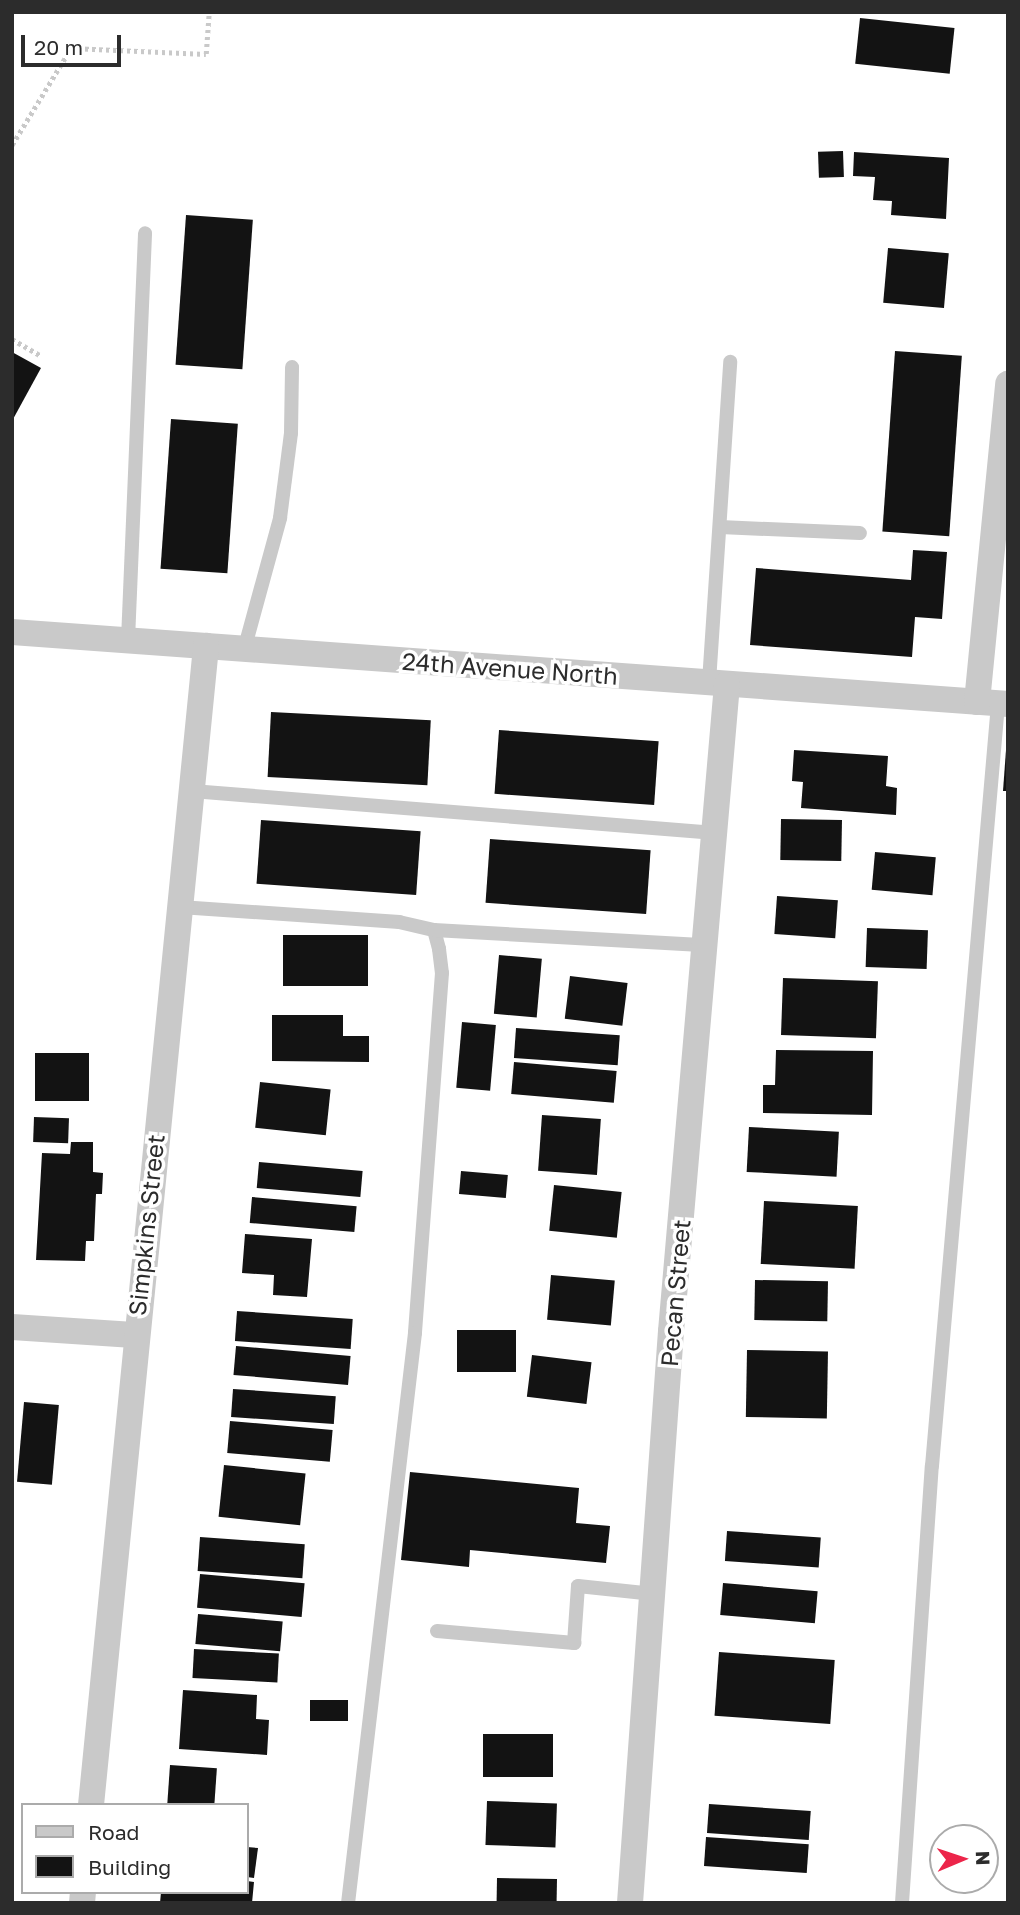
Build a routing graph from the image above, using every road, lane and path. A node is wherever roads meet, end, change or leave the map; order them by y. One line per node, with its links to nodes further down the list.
1 (209, 12): 2 (path)
2 (12, 145)
3 (145, 233): 12 (lane)
4 (12, 339): 5 (path)
5 (41, 356)
6 (730, 362): 9 (lane)
7 (292, 367): 14 (lane)
8 (1008, 384): 16 (street)
9 (720, 527): 10 (lane); 15 (lane)
10 (860, 533)
11 (12, 632): 12 (street, 24th Avenue North)
12 (128, 640): 13 (street, 24th Avenue North)
13 (206, 646): 14 (street, 24th Avenue North); 17 (street, Simpkins Street)
14 (244, 650): 15 (street, 24th Avenue North)
15 (718, 683): 16 (street, 24th Avenue North); 18 (street, Pecan Street)
16 (995, 704): 29 (lane)
17 (192, 791): 18 (lane); 19 (street, Simpkins Street)
18 (715, 833): 21 (street, Pecan Street)
19 (180, 907): 20 (lane); 23 (street, Simpkins Street)
20 (434, 930): 21 (lane); 27 (lane)
21 (706, 945): 24 (street, Pecan Street)
22 (12, 1327): 23 (street)
23 (134, 1335): 26 (street, Simpkins Street)
24 (654, 1594): 25 (lane); 28 (street, Pecan Street)
25 (437, 1631)
26 (91, 1803)
27 (348, 1903)
28 (630, 1903)
29 (902, 1903)

